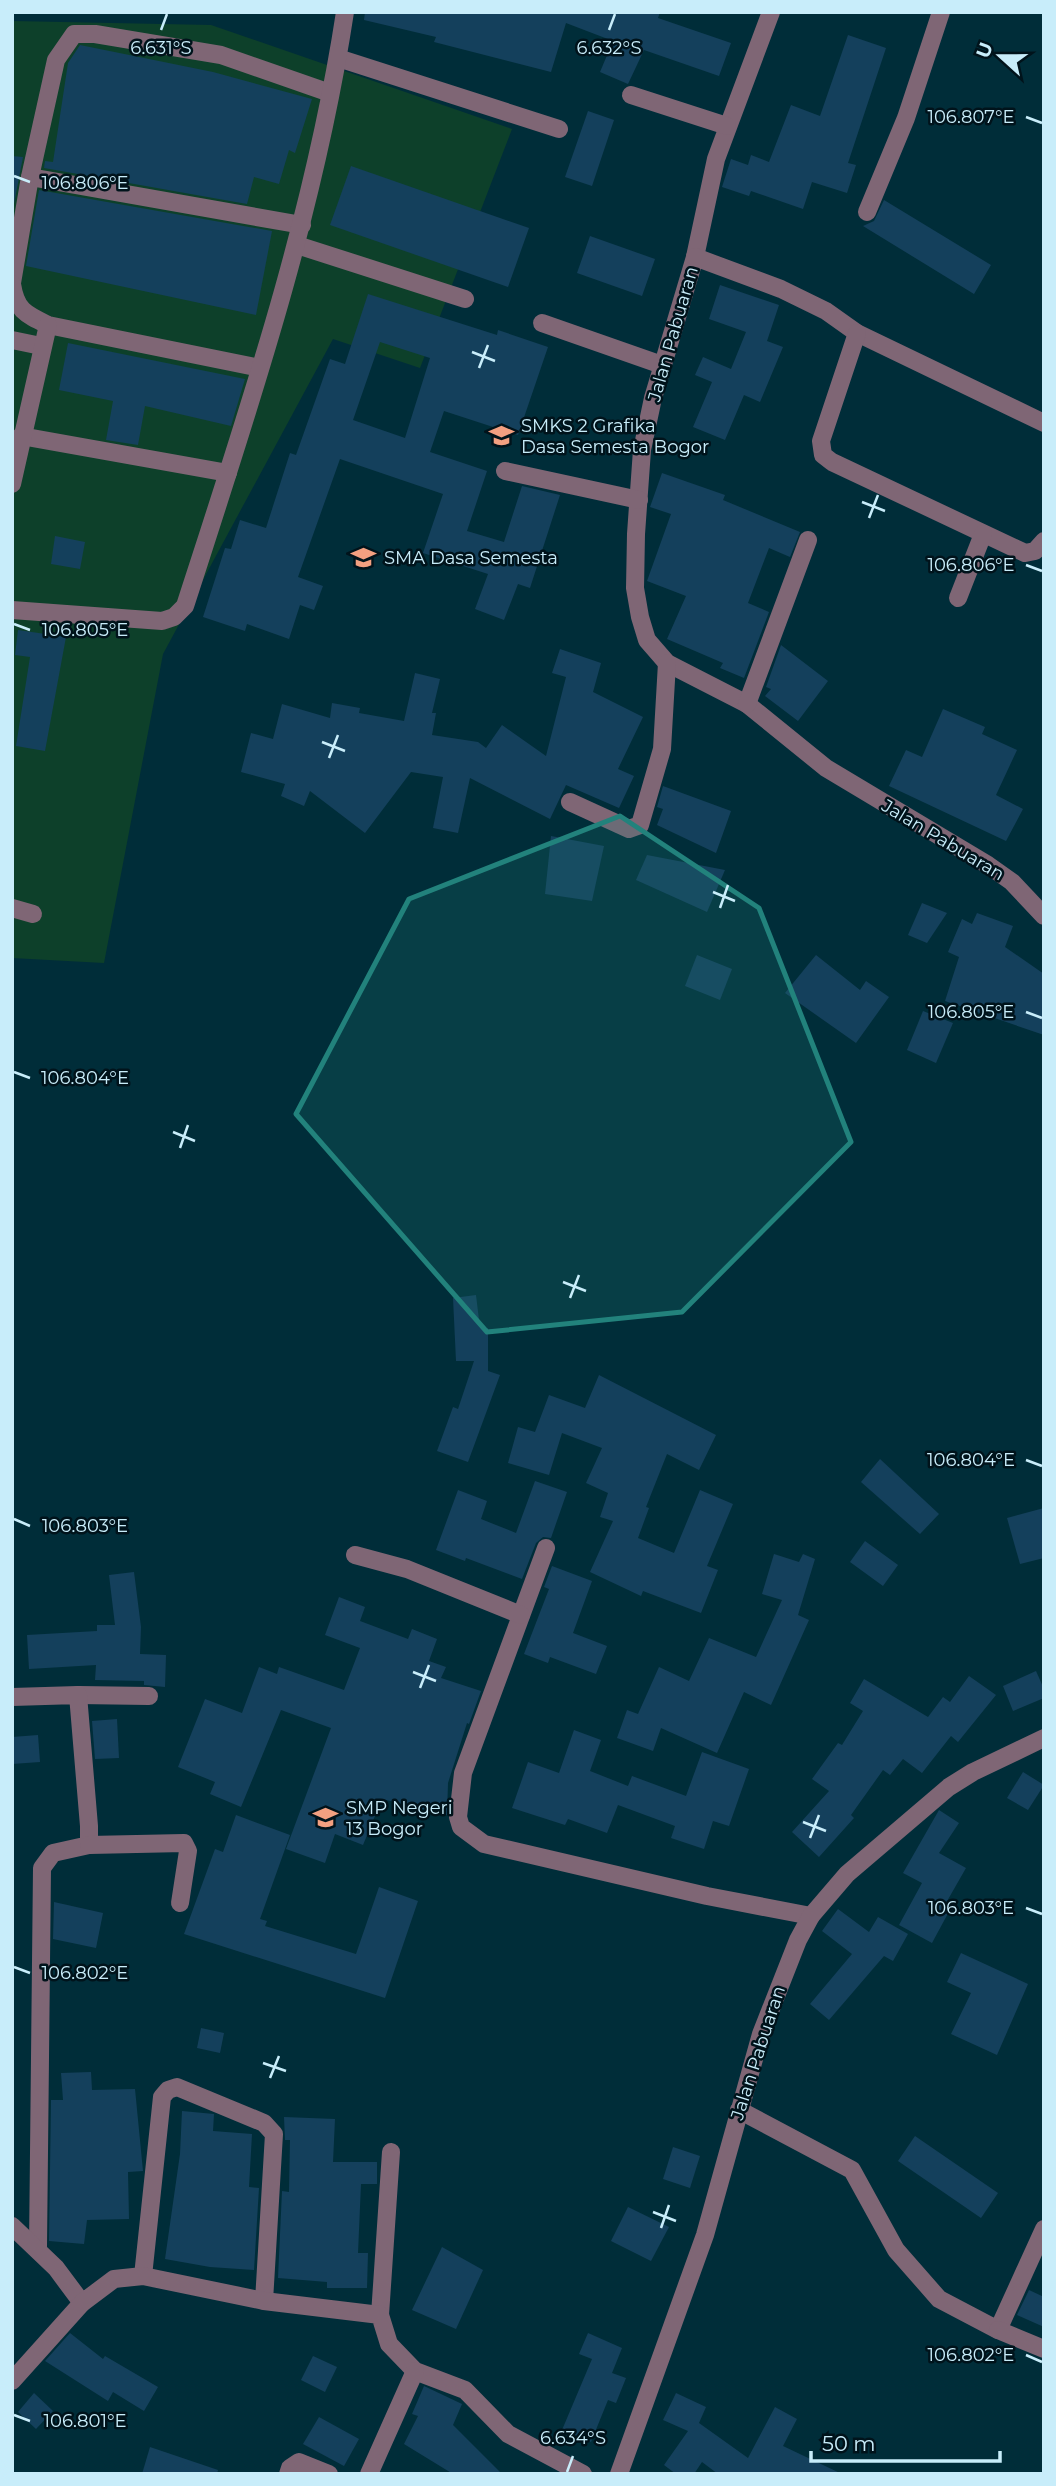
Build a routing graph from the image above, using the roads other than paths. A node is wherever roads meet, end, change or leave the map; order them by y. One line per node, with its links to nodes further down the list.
1 (345, 12): 4 (street)
2 (771, 12): 7 (street, Jalan Pabuaran)
3 (941, 12): 10 (street)
4 (338, 58): 5 (street); 8 (street)
5 (330, 93): 9 (street); 11 (street)
6 (631, 95): 7 (street)
7 (727, 126): 13 (street, Jalan Pabuaran)
8 (559, 129)
9 (30, 177): 11 (street); 14 (street)
10 (867, 212)
11 (302, 225): 12 (street)
12 (297, 245): 15 (street); 22 (street)
13 (695, 257): 18 (street); 21 (street, Jalan Pabuaran)
14 (12, 284): 17 (street)
15 (465, 299)
16 (542, 323): 21 (street)
17 (48, 325): 20 (street); 22 (street)
18 (857, 333): 23 (street); 29 (street)
19 (12, 340): 20 (street)
20 (41, 346): 24 (street)
21 (662, 365): 28 (street, Jalan Pabuaran)
22 (260, 368): 26 (street)
23 (1044, 423)
24 (21, 436): 26 (street); 27 (street)
25 (505, 471): 28 (street)
26 (228, 473): 33 (street)
27 (12, 484)
28 (639, 500): 34 (street, Jalan Pabuaran)
29 (983, 534): 31 (street); 32 (street)
30 (808, 540): 35 (street)
31 (1044, 541)
32 (958, 598)
33 (12, 610)
34 (667, 663): 35 (street, Jalan Pabuaran); 36 (street)
35 (747, 704): 39 (street, Jalan Pabuaran)
36 (570, 803)
37 (12, 908): 38 (street)
38 (33, 914)
39 (1044, 916)
40 (546, 1548): 42 (street)
41 (355, 1555): 42 (street)
42 (521, 1615): 49 (street)
43 (78, 1695): 44 (street); 45 (street); 47 (street)
44 (149, 1696)
45 (12, 1697)
46 (1044, 1738): 49 (street, Jalan Pabuaran)
47 (89, 1846): 48 (street); 54 (street)
48 (180, 1903)
49 (811, 1916): 50 (street, Jalan Pabuaran)
50 (739, 2110): 59 (street); 67 (street, Jalan Pabuaran)
51 (391, 2152): 58 (street)
52 (12, 2226): 54 (street)
53 (1044, 2229): 59 (street)
54 (38, 2248): 57 (street)
55 (143, 2276): 56 (street); 56 (street); 57 (street)
56 (264, 2301): 58 (street)
57 (82, 2302): 62 (street)
58 (384, 2329): 61 (street)
59 (998, 2330): 60 (street)
60 (1044, 2349)
61 (415, 2371): 65 (street); 66 (street)
62 (14, 2375)
63 (288, 2474): 64 (street)
64 (329, 2474)
65 (369, 2474)
66 (583, 2474)
67 (619, 2474)

